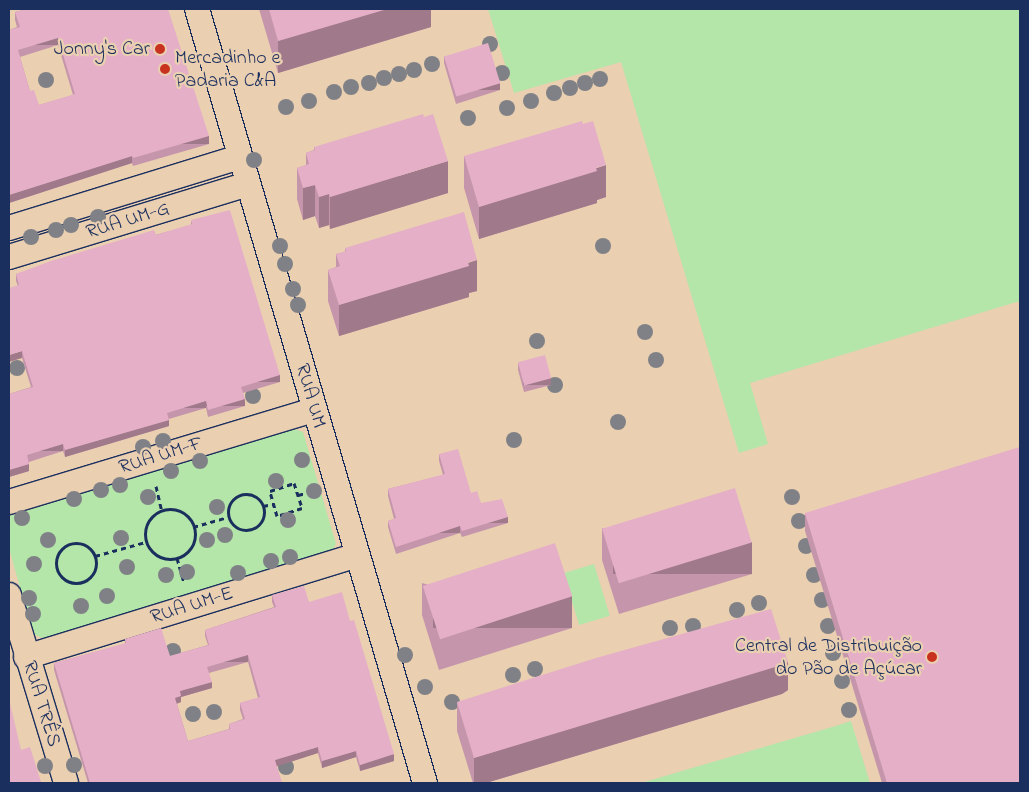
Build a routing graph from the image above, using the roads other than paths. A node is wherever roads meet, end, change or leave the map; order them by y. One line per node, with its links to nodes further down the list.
1 (197, 9): 2 (street, RUA UM)
2 (240, 157): 3 (street, RUA UM); 4 (street, RUA UM-G)
3 (248, 184): 5 (street, RUA UM-G); 6 (street, RUA UM)
4 (9, 228)
5 (9, 257)
6 (314, 410): 7 (street, RUA UM-F); 8 (street, RUA UM)
7 (9, 502)
8 (357, 555): 10 (street, RUA UM-E); 12 (street, RUA UM)
9 (9, 595): 10 (street, RUA TRÊS)
10 (26, 657): 11 (street, RUA TRÊS)
11 (66, 783)
12 (425, 783)

